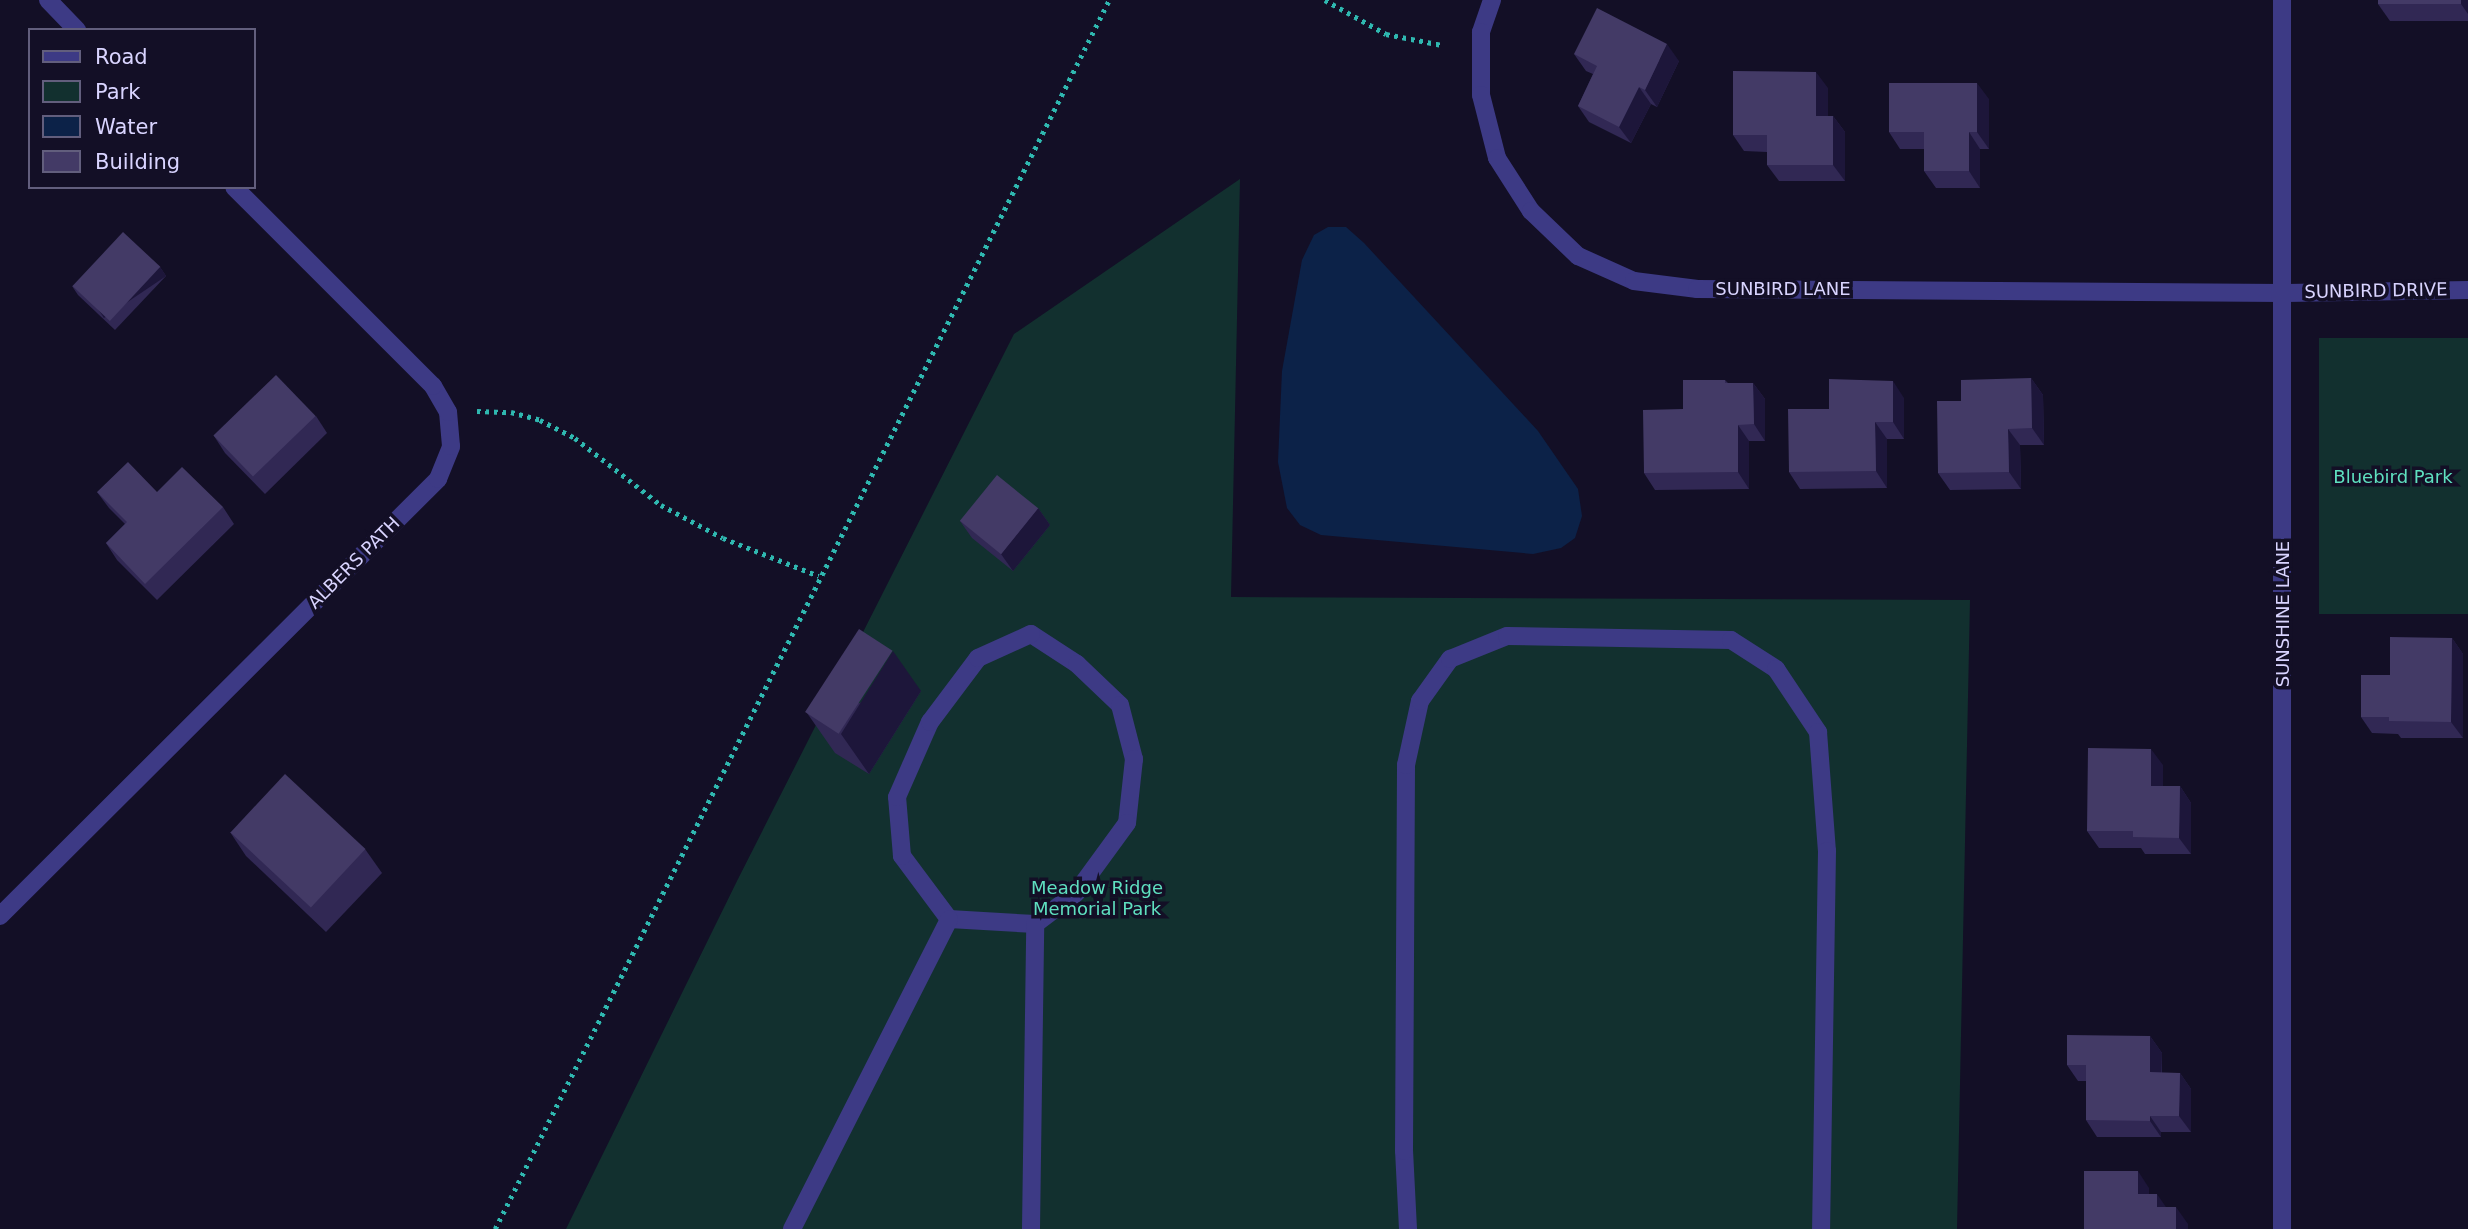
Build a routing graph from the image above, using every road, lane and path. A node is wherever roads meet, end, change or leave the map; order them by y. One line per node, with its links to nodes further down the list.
1 (48, 0): 6 (street)
2 (1109, 0): 12 (path)
3 (1325, 0): 7 (path)
4 (1492, 0): 10 (street, SUNBIRD LANE)
5 (2283, 0): 10 (street, SUNSHINE LANE)
6 (75, 28)
7 (1442, 45)
8 (236, 189): 11 (street)
9 (2468, 290): 10 (street, SUNBIRD DRIVE)
10 (2283, 293): 21 (street, SUNSHINE LANE)
11 (449, 412): 12 (path); 13 (street, ALBERS PATH)
12 (819, 576): 16 (path)
13 (0, 916)
14 (949, 919): 15 (street); 15 (street); 17 (street)
15 (1035, 924): 18 (street)
16 (495, 1229)
17 (792, 1229)
18 (1031, 1229)
19 (1408, 1229): 20 (street)
20 (1821, 1229)
21 (2282, 1229)

